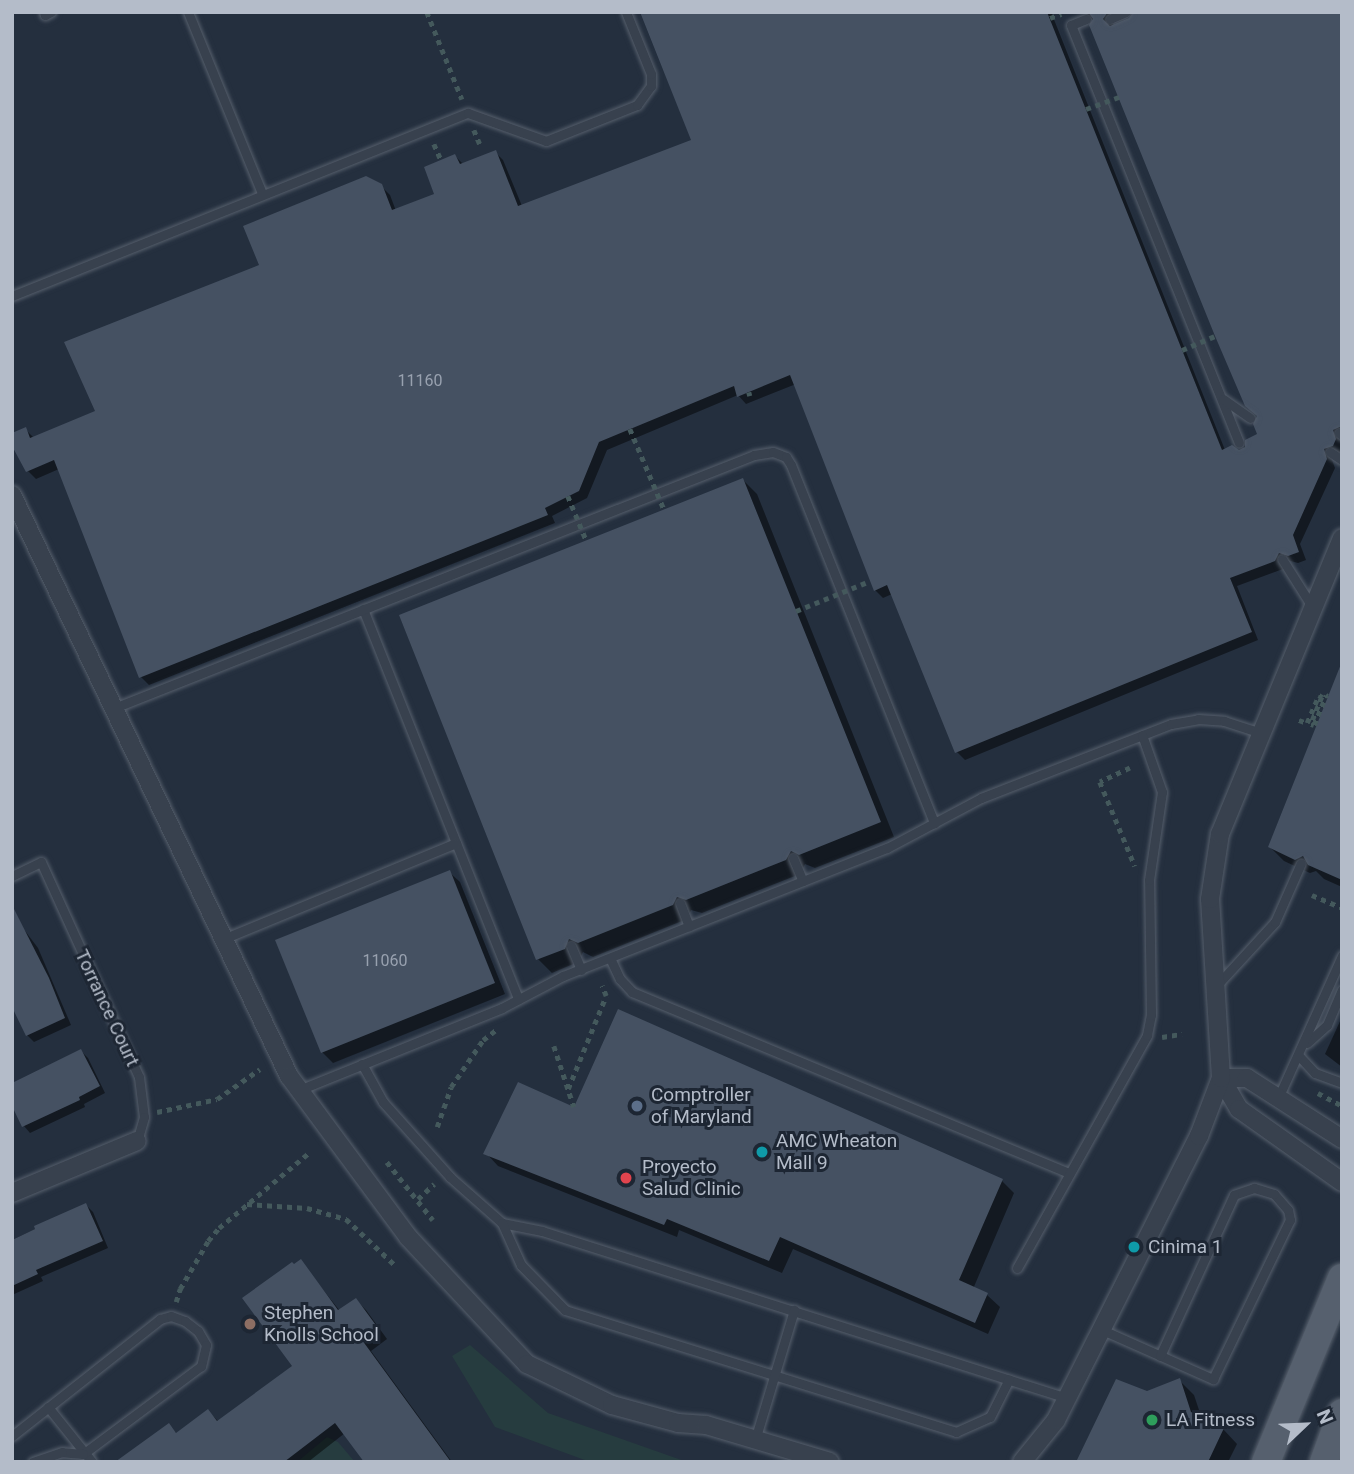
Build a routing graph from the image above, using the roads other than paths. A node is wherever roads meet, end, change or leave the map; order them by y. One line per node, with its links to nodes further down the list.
1 (44, 12): 2 (lane)
2 (51, 12)
3 (188, 12): 8 (lane)
4 (625, 12): 8 (lane)
5 (1126, 12): 7 (lane)
6 (1086, 19): 10 (lane)
7 (1110, 19)
8 (262, 193): 9 (lane)
9 (12, 296)
10 (1221, 398): 11 (lane); 12 (lane)
11 (1250, 418)
12 (1239, 443)
13 (1330, 452): 14 (lane)
14 (1342, 460)
15 (12, 495): 20 (street)
16 (1342, 538): 18 (street)
17 (1282, 559): 18 (lane)
18 (1313, 608): 21 (street)
19 (363, 609): 20 (lane); 23 (lane); 24 (lane)
20 (114, 708): 31 (street)
21 (1261, 733): 22 (lane); 36 (street)
22 (1142, 735): 23 (lane); 48 (lane)
23 (934, 823): 28 (lane)
24 (456, 843): 31 (lane); 38 (lane)
25 (793, 858): 28 (lane)
26 (1301, 863): 36 (lane)
27 (12, 876): 47 (lane, Torrance Court)
28 (803, 881): 30 (lane)
29 (680, 903): 30 (lane)
30 (689, 926): 34 (lane)
31 (223, 939): 44 (street)
32 (572, 946): 35 (lane)
33 (1342, 956): 39 (lane)
34 (610, 958): 35 (lane); 48 (lane)
35 (581, 970): 38 (lane)
36 (1217, 984): 42 (street)
37 (1342, 990): 39 (lane)
38 (518, 999): 41 (lane)
39 (1303, 1046): 40 (lane)
40 (1299, 1056): 43 (lane); 45 (lane)
41 (362, 1064): 44 (lane); 51 (lane)
42 (1221, 1078): 45 (street); 49 (street); 55 (street)
43 (1342, 1083)
44 (299, 1090): 63 (street)
45 (1279, 1096): 46 (street)
46 (1342, 1139)
47 (136, 1141): 50 (street, Torrance Court)
48 (1068, 1174): 52 (lane)
49 (1342, 1182)
50 (12, 1194)
51 (502, 1223): 54 (lane); 57 (lane)
52 (1017, 1268)
53 (1342, 1278): 69 (main road)
54 (794, 1310): 57 (lane); 58 (lane)
55 (1100, 1329): 56 (lane); 59 (street)
56 (1160, 1356): 56 (lane)
57 (774, 1376): 58 (lane); 63 (lane)
58 (1009, 1379): 59 (lane)
59 (1067, 1398): 68 (street)
60 (48, 1407): 62 (lane); 64 (lane); 64 (lane)
61 (1342, 1413): 70 (main road)
62 (12, 1436)
63 (755, 1440): 67 (street)
64 (83, 1454): 65 (lane); 66 (lane)
65 (33, 1462)
66 (92, 1462)
67 (830, 1462)
68 (1022, 1462)
69 (1266, 1462)
70 (1324, 1462)

